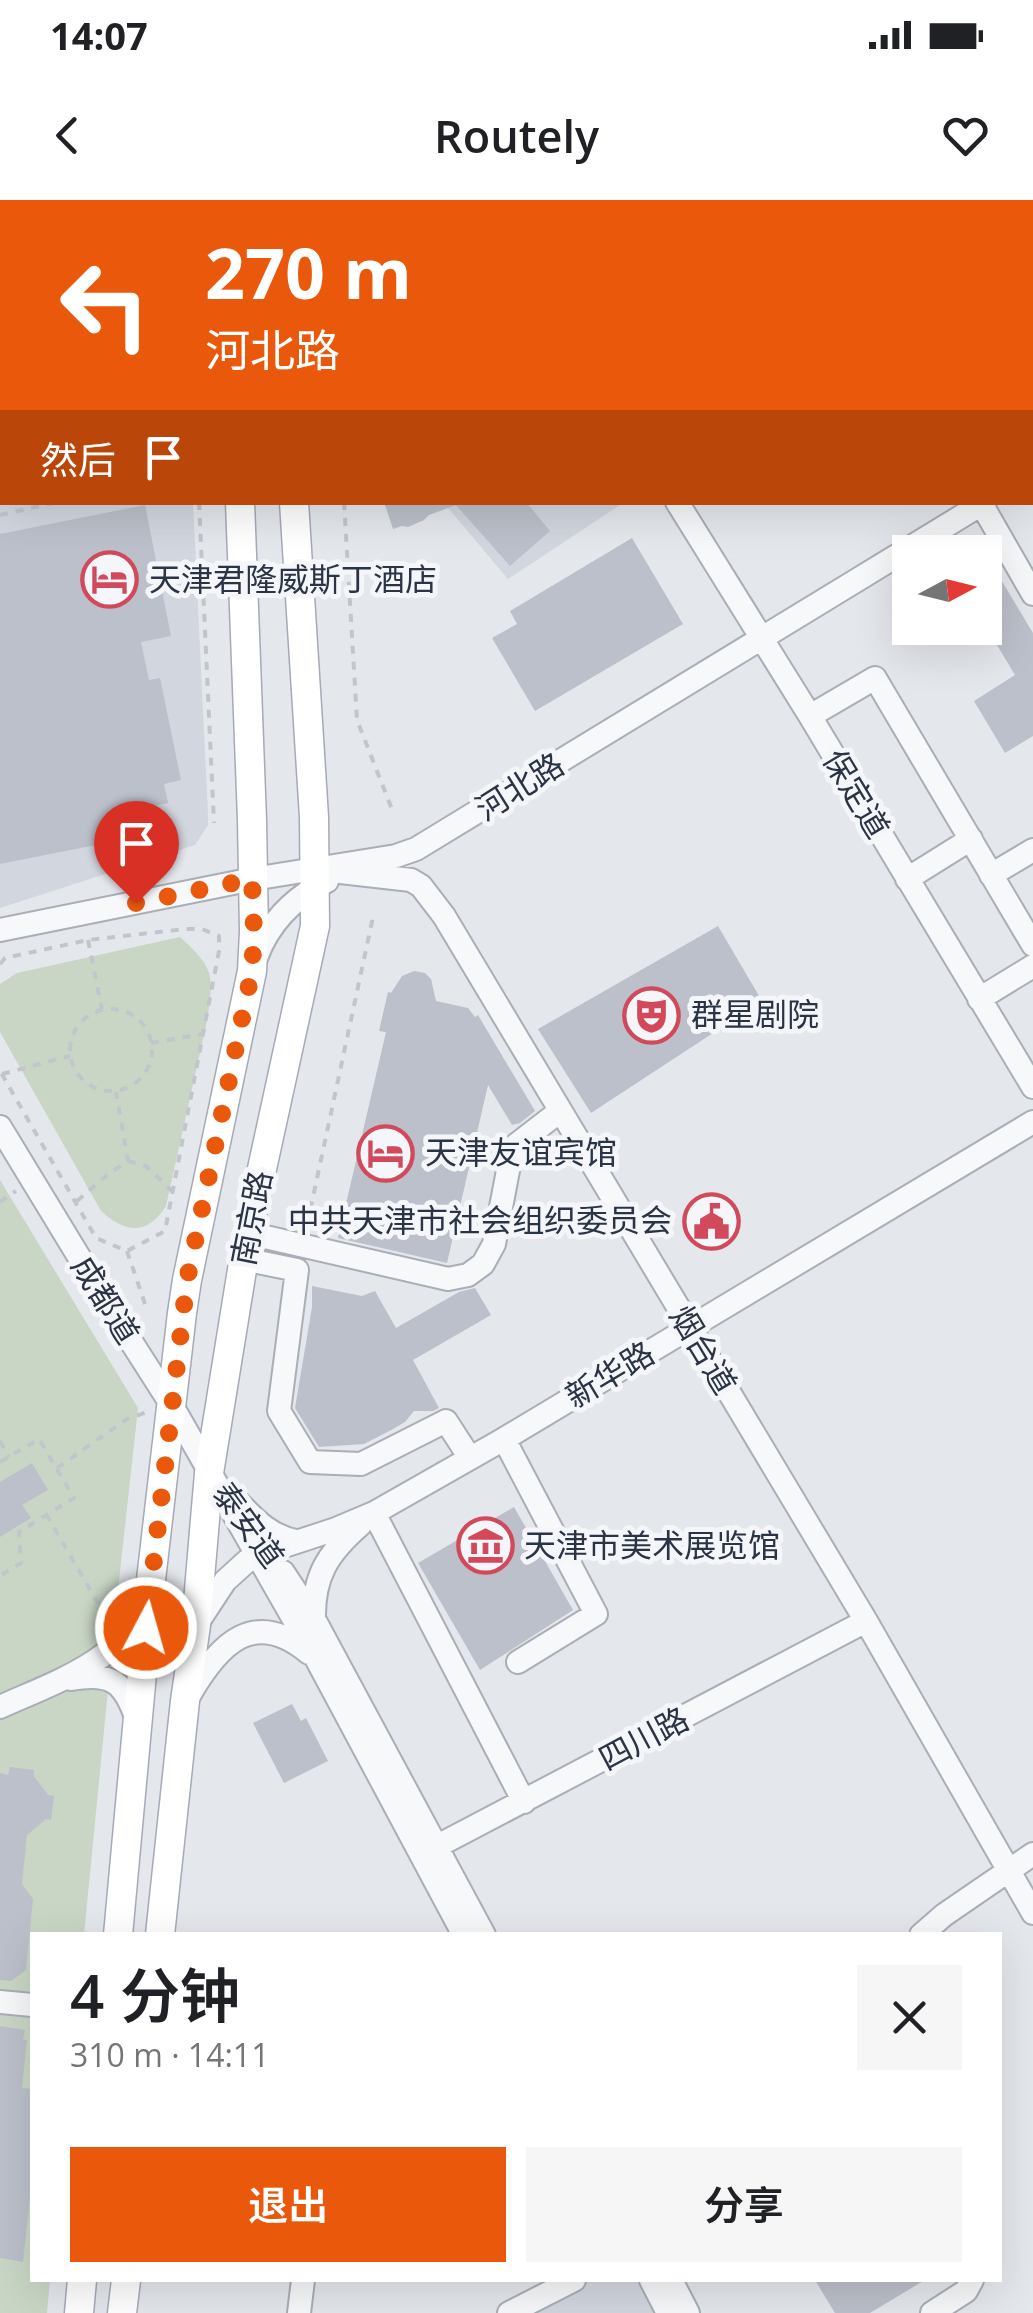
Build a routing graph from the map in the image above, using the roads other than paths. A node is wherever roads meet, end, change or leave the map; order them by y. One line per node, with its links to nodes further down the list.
1 (240, 505): 14 (main road, 南京路)
2 (294, 505): 13 (main road, 南京路)
3 (680, 505): 7 (street, 保定道)
4 (982, 505): 7 (street, 河北路)
5 (985, 505): 6 (street)
6 (1033, 594)
7 (762, 638): 8 (street, 保定道); 11 (street, 河北路)
8 (810, 716): 9 (street); 15 (street, 保定道)
9 (971, 840): 12 (street); 15 (street)
10 (1033, 850): 12 (street)
11 (397, 866): 13 (street, 河北路); 13 (street); 22 (street, 烟台道)
12 (992, 875): 17 (street)
13 (314, 878): 14 (street, 河北路); 19 (street); 25 (main road, 南京路)
14 (252, 879): 16 (street, 河北路); 19 (main road, 南京路)
15 (907, 880): 20 (street, 保定道)
16 (7, 930)
17 (1033, 945)
18 (1033, 966): 20 (street)
19 (252, 971): 27 (main road, 南京路)
20 (979, 999): 21 (street, 保定道)
21 (1033, 1087)
22 (560, 1111): 25 (street); 26 (street, 烟台道)
23 (1033, 1122): 26 (street, 新华路)
24 (0, 1127): 27 (street, 成都道)
25 (245, 1246): 29 (street); 30 (main road, 南京路)
26 (689, 1326): 28 (street, 新华路); 36 (street, 烟台道)
27 (171, 1404): 30 (street, 成都道); 34 (main road, 南京路)
28 (504, 1438): 29 (street, 新华路); 39 (street)
29 (470, 1458): 31 (street, 新华路)
30 (209, 1473): 32 (street); 33 (street, 泰安道); 37 (main road, 南京路)
31 (374, 1513): 32 (street, 新华路); 35 (street); 44 (street)
32 (296, 1541): 33 (street, 新华路)
33 (263, 1553): 35 (street, 泰安道); 37 (street, 新华路); 38 (street, 泰安道)
34 (149, 1596): 40 (street); 43 (main road, 南京路)
35 (314, 1619): 45 (street, 泰安道)
36 (866, 1621): 44 (street, 四川路); 47 (street, 烟台道)
37 (196, 1626): 41 (main road, 南京路)
38 (317, 1660): 41 (street); 45 (street, 泰安道)
39 (518, 1662)
40 (57, 1681): 42 (street); 43 (street)
41 (185, 1701): 50 (main road, 南京路)
42 (0, 1706)
43 (137, 1720): 49 (main road, 南京路)
44 (524, 1802): 45 (street, 四川路)
45 (429, 1851): 51 (street, 泰安道); 52 (street, 泰安道)
46 (1033, 1854): 47 (street)
47 (1008, 1871): 48 (street, 烟台道); 53 (street)
48 (1033, 1913)
49 (118, 1932)
50 (160, 1932)
51 (463, 1932)
52 (482, 1932)
53 (924, 1932)
54 (0, 2002): 55 (street)
55 (30, 2005)
56 (82, 2282): 63 (main road)
57 (126, 2282): 64 (main road)
58 (304, 2282): 65 (street)
59 (570, 2282): 66 (street)
60 (652, 2282): 67 (street)
61 (671, 2282): 68 (street)
62 (971, 2282): 69 (street)
63 (79, 2313)
64 (122, 2313)
65 (299, 2313)
66 (509, 2313)
67 (668, 2313)
68 (688, 2313)
69 (932, 2313)

